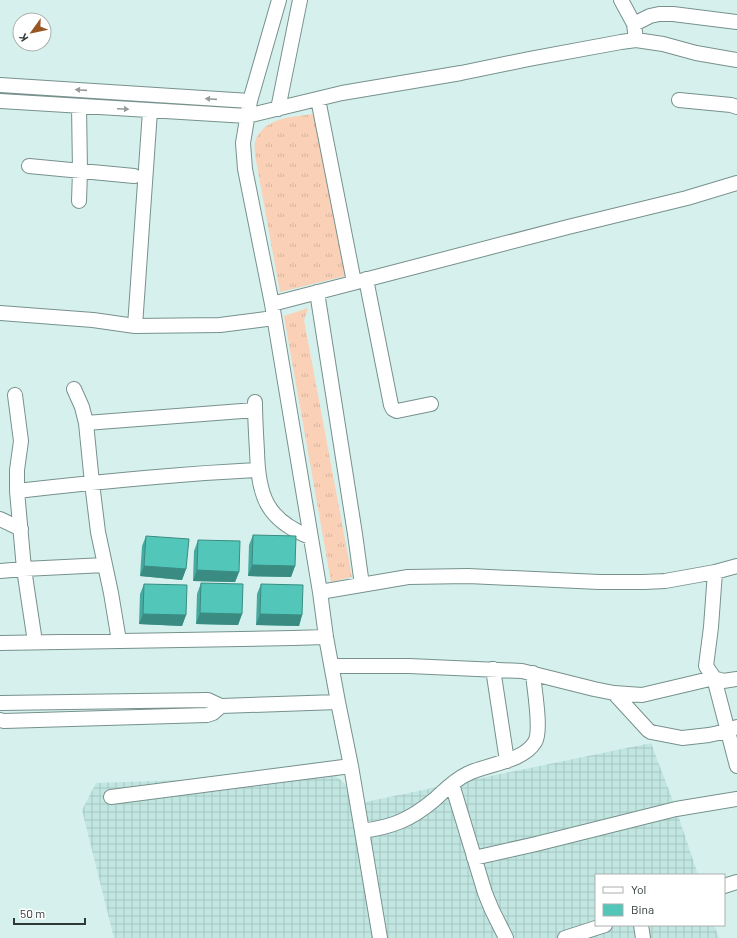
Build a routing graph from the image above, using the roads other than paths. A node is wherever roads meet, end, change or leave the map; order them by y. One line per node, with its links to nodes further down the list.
1 (300, 0): 15 (street)
2 (621, 0): 5 (street)
3 (281, 1): 12 (street)
4 (737, 22): 5 (street)
5 (634, 24): 6 (street)
6 (636, 40): 7 (street); 9 (street)
7 (737, 60)
8 (0, 85): 12 (street, one-way to 8)
9 (318, 99): 15 (street); 23 (street)
10 (679, 100): 14 (street)
11 (0, 101): 13 (street)
12 (250, 101): 17 (street)
13 (79, 106): 16 (street, one-way to 16); 19 (street)
14 (737, 107)
15 (278, 109): 17 (street)
16 (150, 110): 17 (street); 28 (street)
17 (247, 116): 25 (street)
18 (29, 166): 19 (street)
19 (80, 171): 20 (street); 22 (street)
20 (134, 176)
21 (737, 183): 23 (street)
22 (79, 201)
23 (360, 281): 24 (street); 31 (street)
24 (317, 292): 25 (street); 44 (street)
25 (272, 304): 27 (street)
26 (0, 313): 28 (street)
27 (274, 318): 28 (street); 38 (street)
28 (135, 326)
29 (74, 389): 32 (street)
30 (15, 395): 35 (street)
31 (431, 404)
32 (86, 423): 33 (street); 34 (street)
33 (257, 470): 34 (street); 38 (street)
34 (92, 483): 35 (street); 39 (street)
35 (17, 491): 37 (street)
36 (0, 519): 37 (street)
37 (21, 529): 41 (street)
38 (310, 537): 45 (street)
39 (105, 565): 41 (street); 47 (street)
40 (737, 566): 43 (street)
41 (24, 569): 42 (street); 48 (street)
42 (0, 571)
43 (715, 572): 44 (street); 53 (street)
44 (362, 585): 45 (street)
45 (320, 592): 46 (street)
46 (326, 637): 47 (street); 50 (street)
47 (119, 641): 48 (street)
48 (35, 642): 49 (street)
49 (0, 643)
50 (332, 666): 51 (street); 56 (street)
51 (493, 669): 52 (street); 61 (street)
52 (533, 673): 55 (street); 61 (street)
53 (714, 678): 54 (street); 55 (street); 60 (street)
54 (737, 679)
55 (614, 693): 60 (street)
56 (338, 702): 58 (street); 62 (street)
57 (0, 703): 58 (street)
58 (221, 706): 59 (street)
59 (0, 720)
60 (732, 729): 63 (street)
61 (507, 761): 64 (street)
62 (352, 766): 65 (street); 67 (street)
63 (737, 766)
64 (452, 784): 67 (street); 68 (street)
65 (111, 797)
66 (737, 799): 68 (street)
67 (362, 831): 73 (street)
68 (474, 858): 74 (street)
69 (737, 882): 70 (street)
70 (725, 886)
71 (602, 926): 75 (street)
72 (641, 926): 76 (street)
73 (380, 938)
74 (506, 938)
75 (565, 938)
76 (643, 938)

